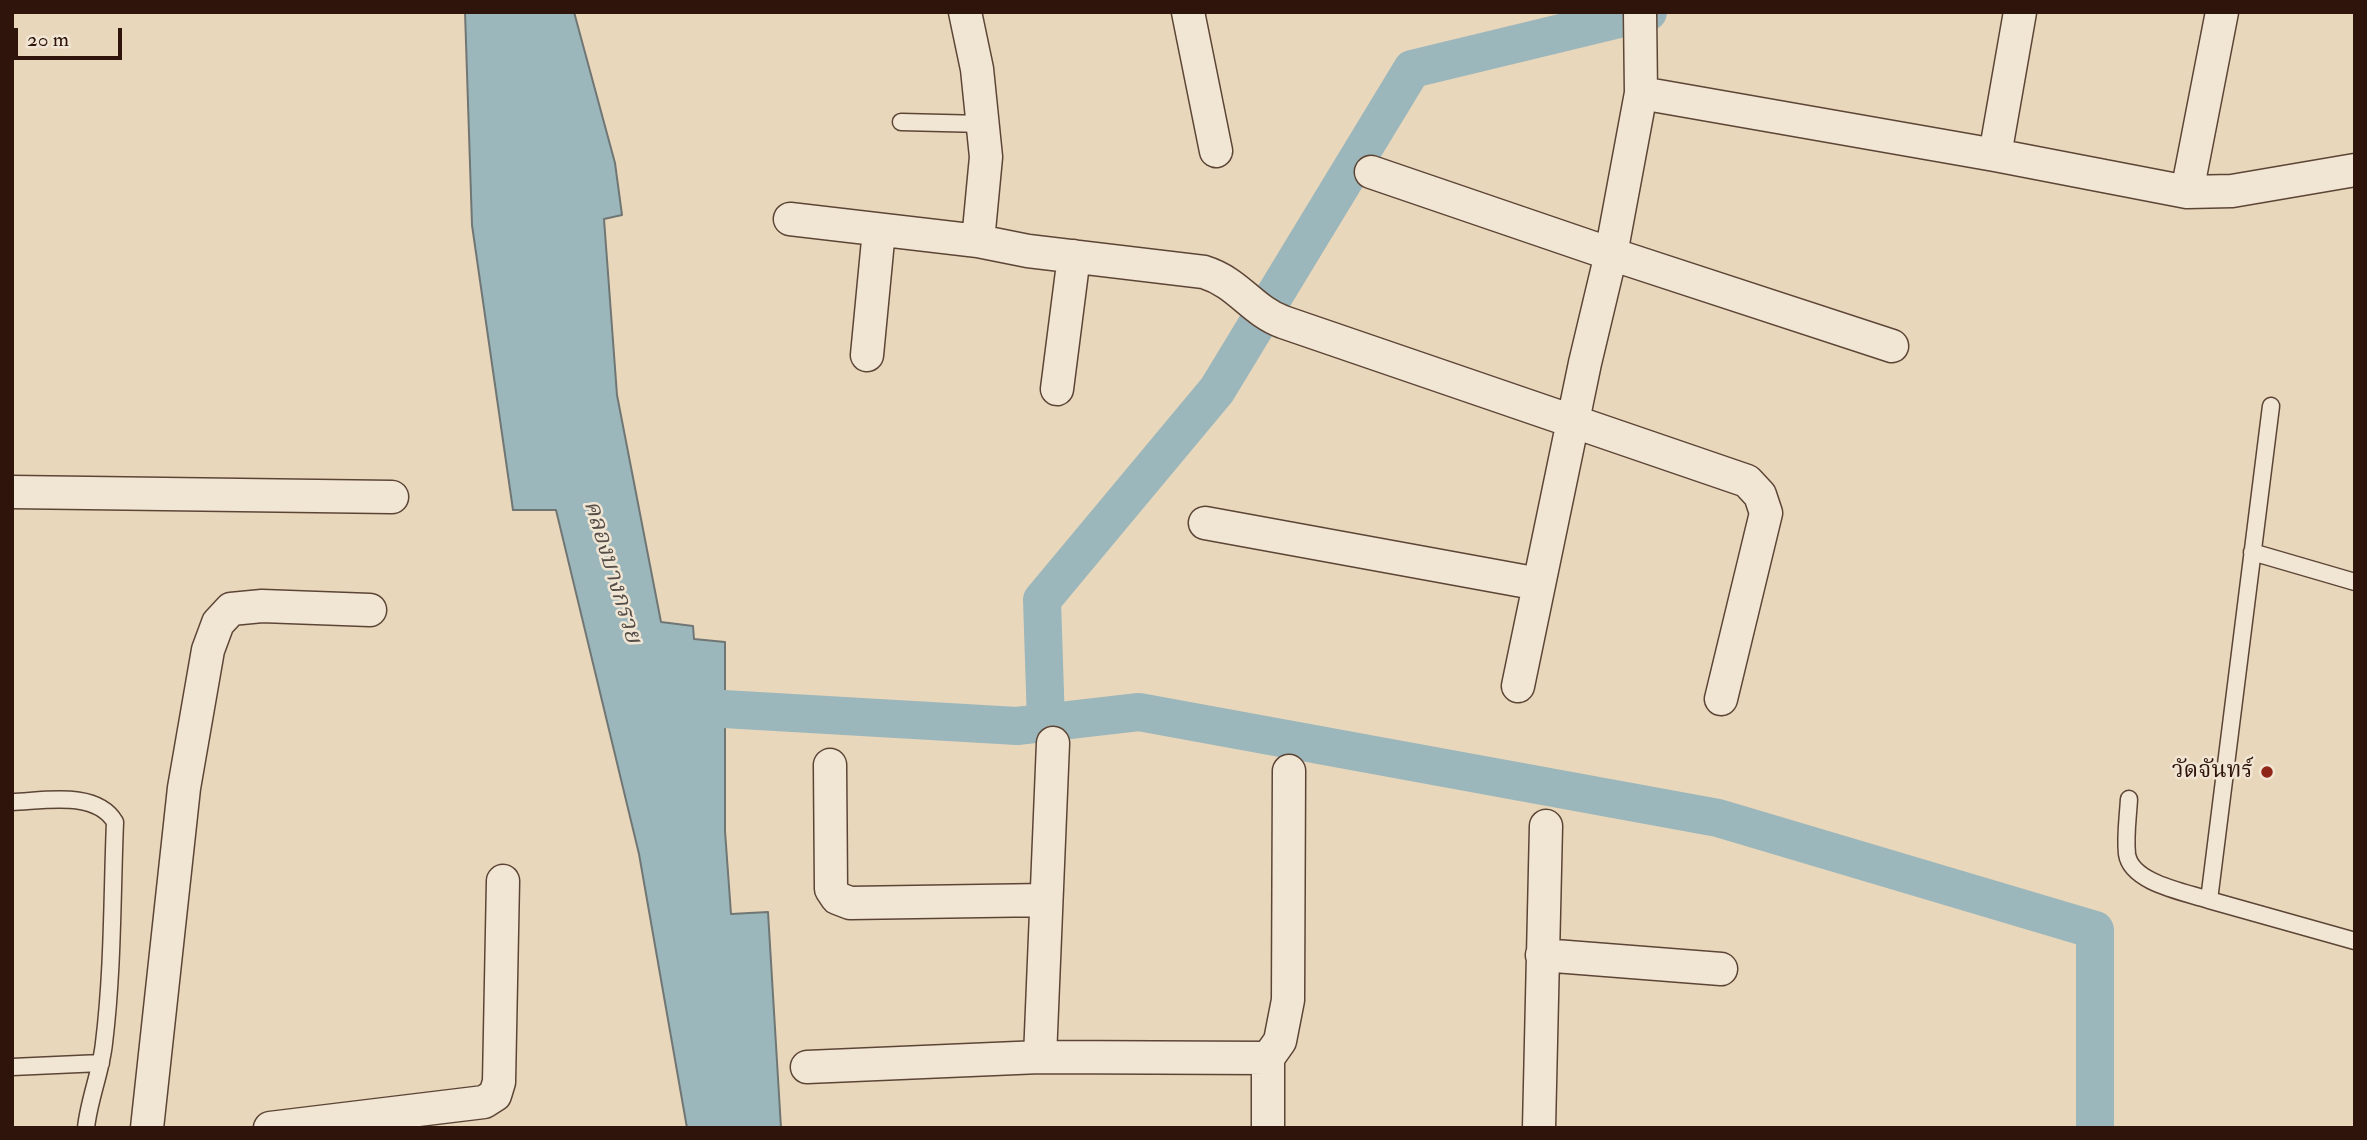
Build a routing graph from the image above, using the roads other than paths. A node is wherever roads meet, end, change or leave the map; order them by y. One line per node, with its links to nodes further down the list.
1 (965, 12): 8 (street)
2 (1188, 12): 9 (street)
3 (2020, 12): 10 (street)
4 (2222, 12): 13 (street)
5 (1640, 17): 6 (street)
6 (1641, 93): 10 (street); 17 (street)
7 (901, 122): 8 (lane)
8 (984, 124): 16 (street)
9 (1216, 151)
10 (1995, 155): 13 (street)
11 (2355, 170): 13 (street)
12 (1371, 172): 17 (street)
13 (2188, 192)
14 (790, 219): 15 (street)
15 (879, 230): 16 (street); 20 (street)
16 (978, 241): 18 (street)
17 (1611, 254): 19 (street); 23 (street)
18 (1074, 256): 21 (street); 23 (street)
19 (1892, 346)
20 (867, 355)
21 (1057, 389)
22 (2271, 406): 27 (lane)
23 (1574, 420): 29 (street); 32 (street)
24 (12, 492): 25 (street)
25 (393, 498)
26 (1205, 523): 29 (street)
27 (2252, 552): 28 (lane); 41 (lane)
28 (2355, 582)
29 (1539, 583): 31 (street)
30 (370, 610): 51 (street)
31 (1518, 686)
32 (1721, 699)
33 (1053, 743): 40 (street)
34 (830, 765): 40 (street)
35 (1289, 771): 46 (street)
36 (2129, 799): 41 (lane)
37 (12, 802): 47 (lane)
38 (1546, 826): 43 (street)
39 (503, 881): 52 (street)
40 (1046, 900): 45 (street)
41 (2209, 900): 42 (lane)
42 (2355, 941)
43 (1542, 955): 44 (street); 54 (street)
44 (1721, 969)
45 (1040, 1057): 46 (street); 49 (street)
46 (1268, 1058): 53 (street)
47 (100, 1063): 48 (lane); 50 (lane)
48 (12, 1067)
49 (807, 1067)
50 (86, 1128)
51 (147, 1128)
52 (270, 1128)
53 (1268, 1128)
54 (1539, 1128)

